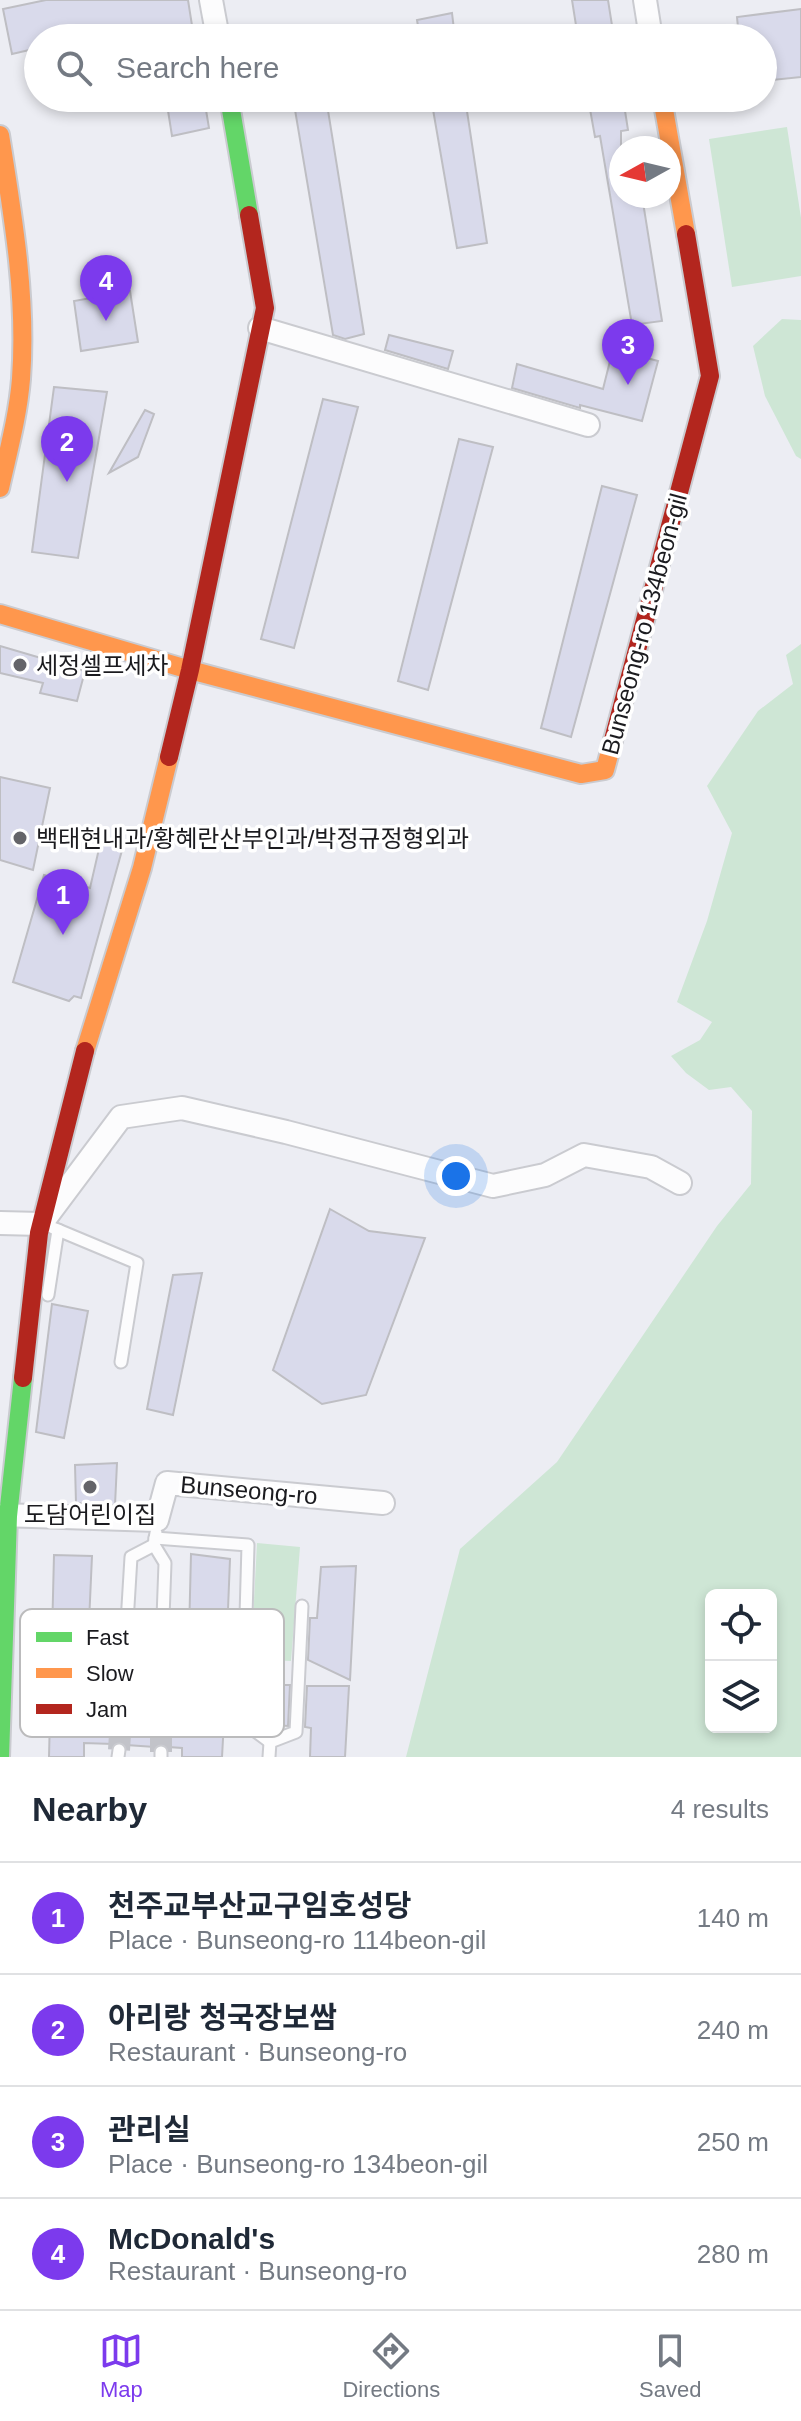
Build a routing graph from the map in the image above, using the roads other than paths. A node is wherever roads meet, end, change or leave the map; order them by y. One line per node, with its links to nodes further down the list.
1 (211, 0): 3 (street)
2 (645, 0): 4 (street)
3 (215, 24)
4 (649, 24)
5 (231, 112): 8 (street)
6 (664, 112): 12 (street, Bunseong-ro 134beon-gil)
7 (0, 135): 10 (street)
8 (260, 328): 9 (street); 12 (street)
9 (588, 425)
10 (0, 488)
11 (0, 614): 12 (street, Bunseong-ro 134beon-gil)
12 (190, 670): 15 (street)
13 (680, 1183): 15 (street)
14 (0, 1223): 15 (street)
15 (49, 1227): 16 (lane); 17 (lane); 19 (street)
16 (47, 1301)
17 (121, 1362)
18 (383, 1503): 20 (street, Bunseong-ro)
19 (4, 1515): 20 (street, Bunseong-ro); 29 (street)
20 (156, 1534): 22 (lane); 23 (lane); 24 (lane)
21 (302, 1606): 27 (lane)
22 (128, 1609)
23 (163, 1609)
24 (246, 1609)
25 (263, 1737): 28 (lane)
26 (283, 1737): 28 (lane)
27 (284, 1737)
28 (270, 1742): 30 (lane)
29 (0, 1757)
30 (269, 1757)

